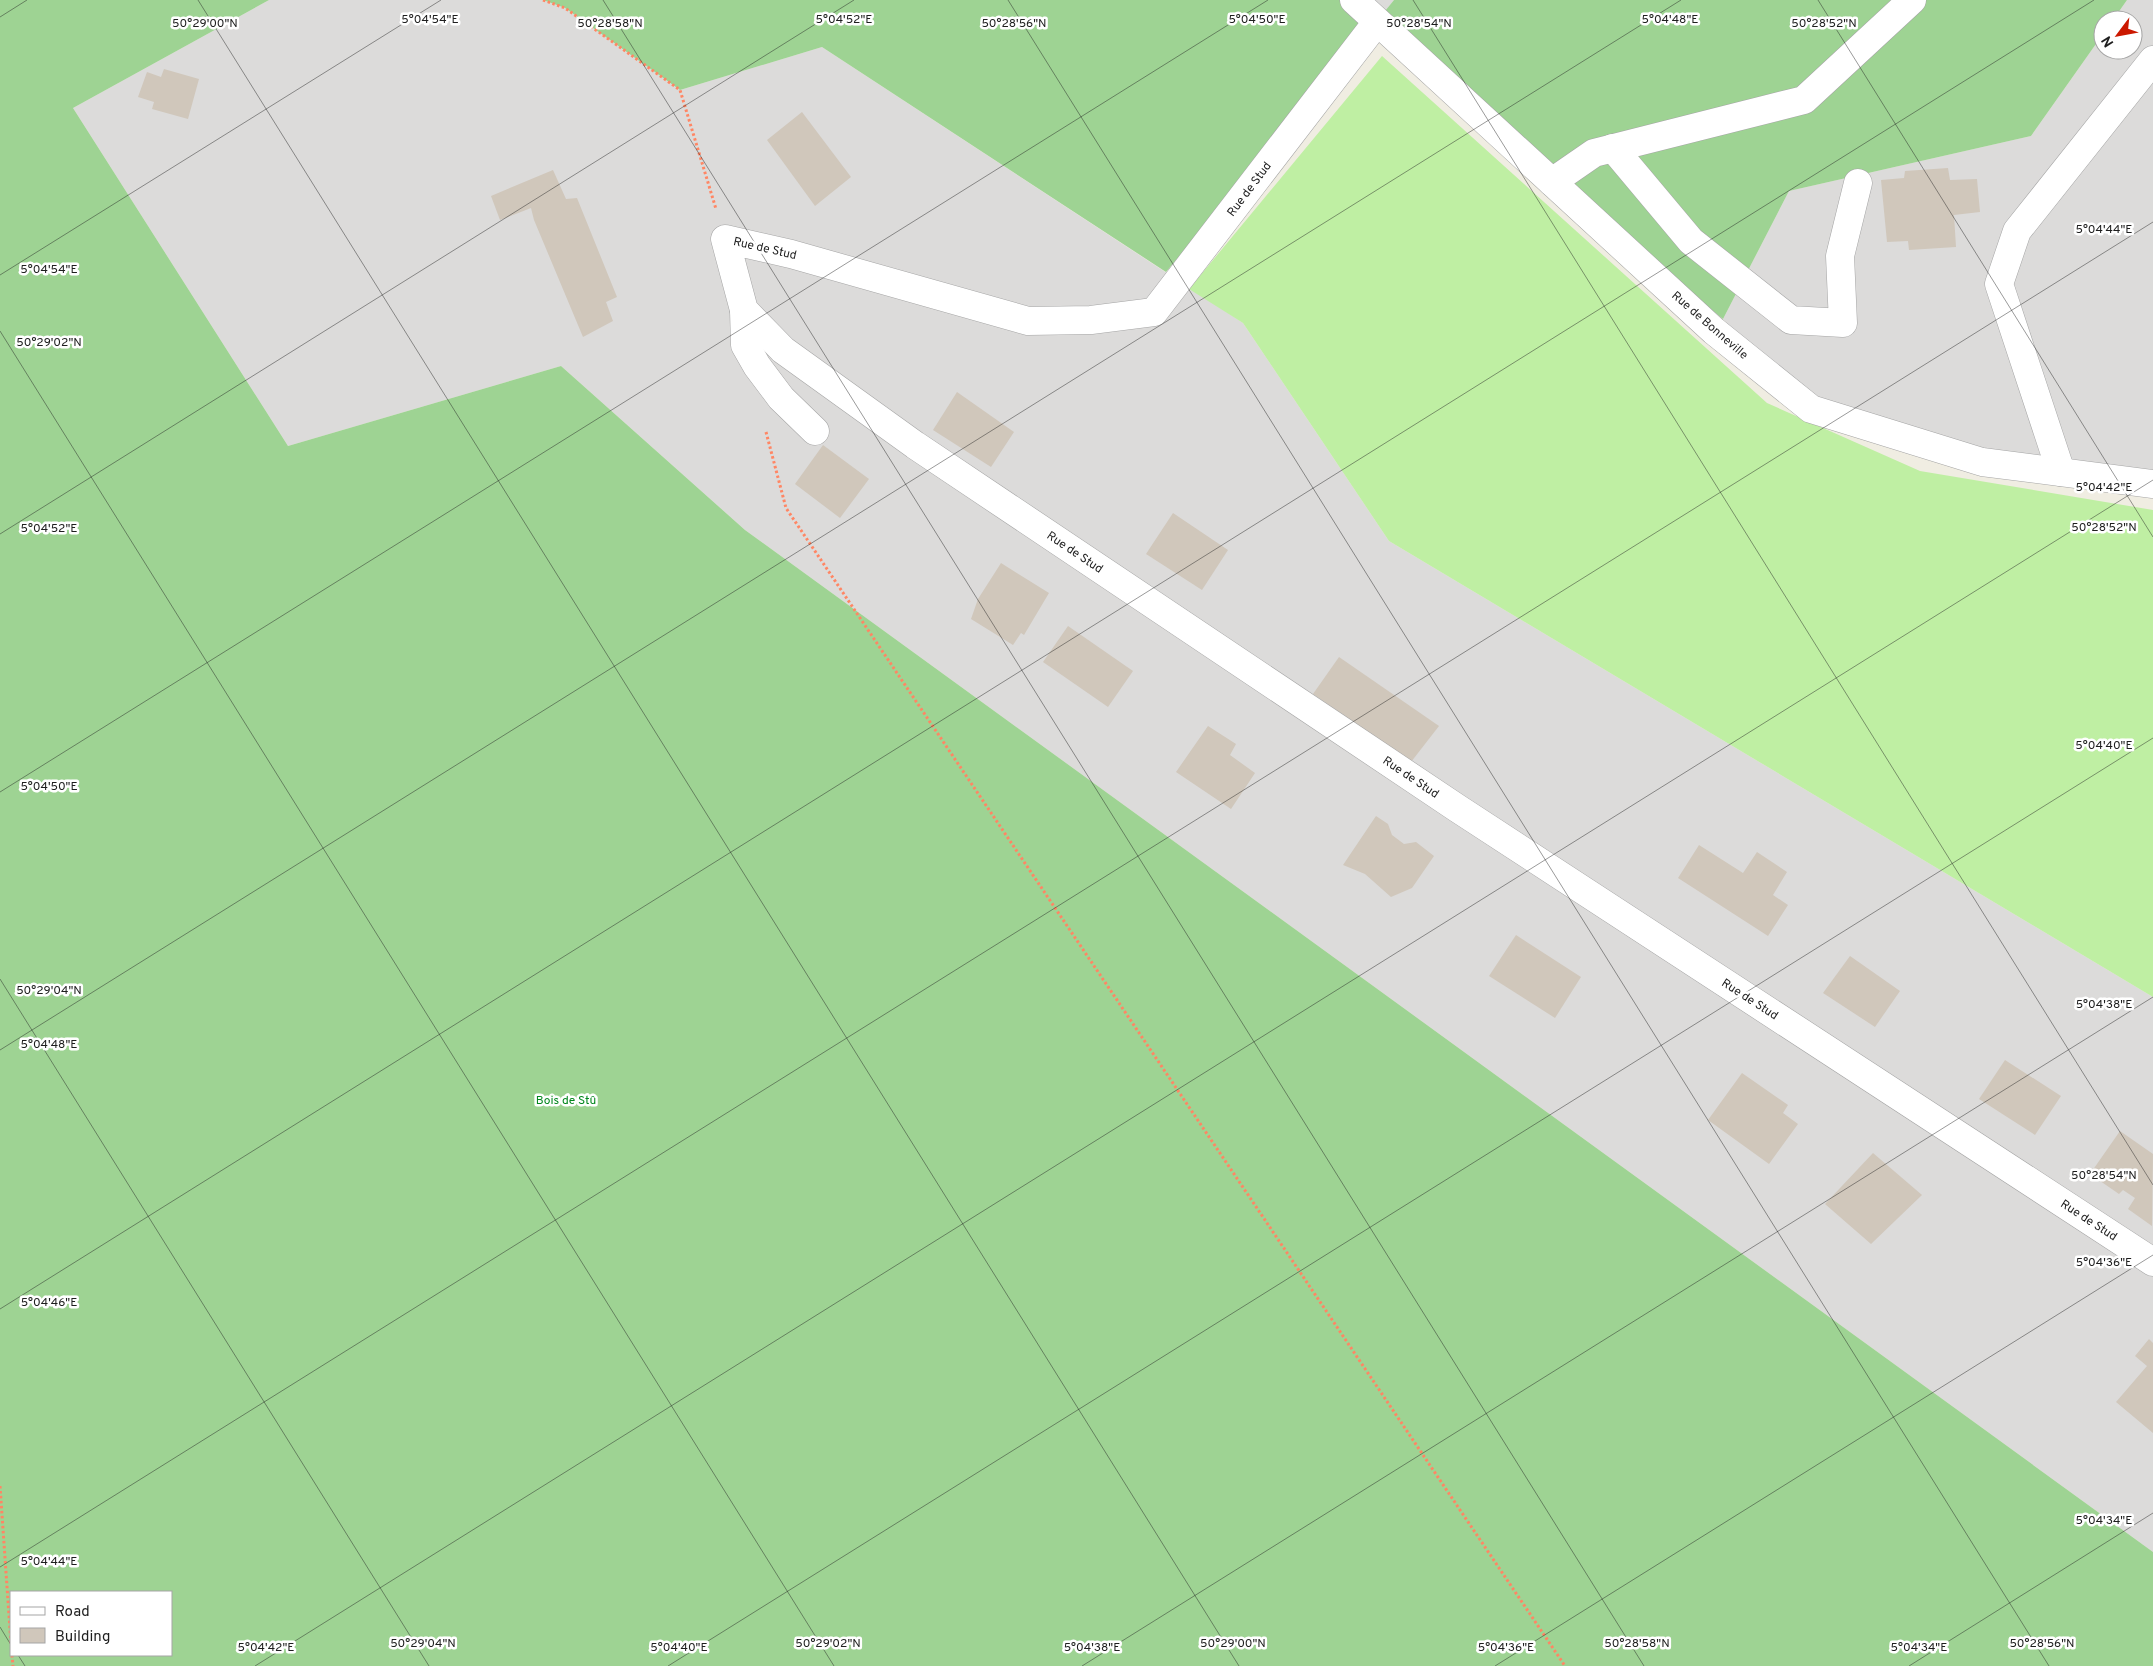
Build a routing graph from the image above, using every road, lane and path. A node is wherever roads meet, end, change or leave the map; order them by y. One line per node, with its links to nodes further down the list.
1 (543, 0): 9 (path)
2 (1354, 0): 4 (street, Rue de Bonneville)
3 (1912, 0): 6 (street)
4 (1377, 22): 7 (street, Rue de Bonneville); 9 (street, Rue de Stud)
5 (2153, 60): 13 (street)
6 (1613, 148): 7 (street); 8 (street)
7 (1552, 182): 13 (street, Rue de Bonneville)
8 (1858, 183)
9 (725, 239): 10 (street, Rue de Stud)
10 (744, 310): 12 (street); 15 (street, Rue de Stud)
11 (764, 424): 18 (path)
12 (815, 431)
13 (2061, 472): 14 (street, Rue de Bonneville)
14 (2153, 484)
15 (2153, 1262)
16 (0, 1486): 17 (path)
17 (10, 1630)
18 (1565, 1666)

